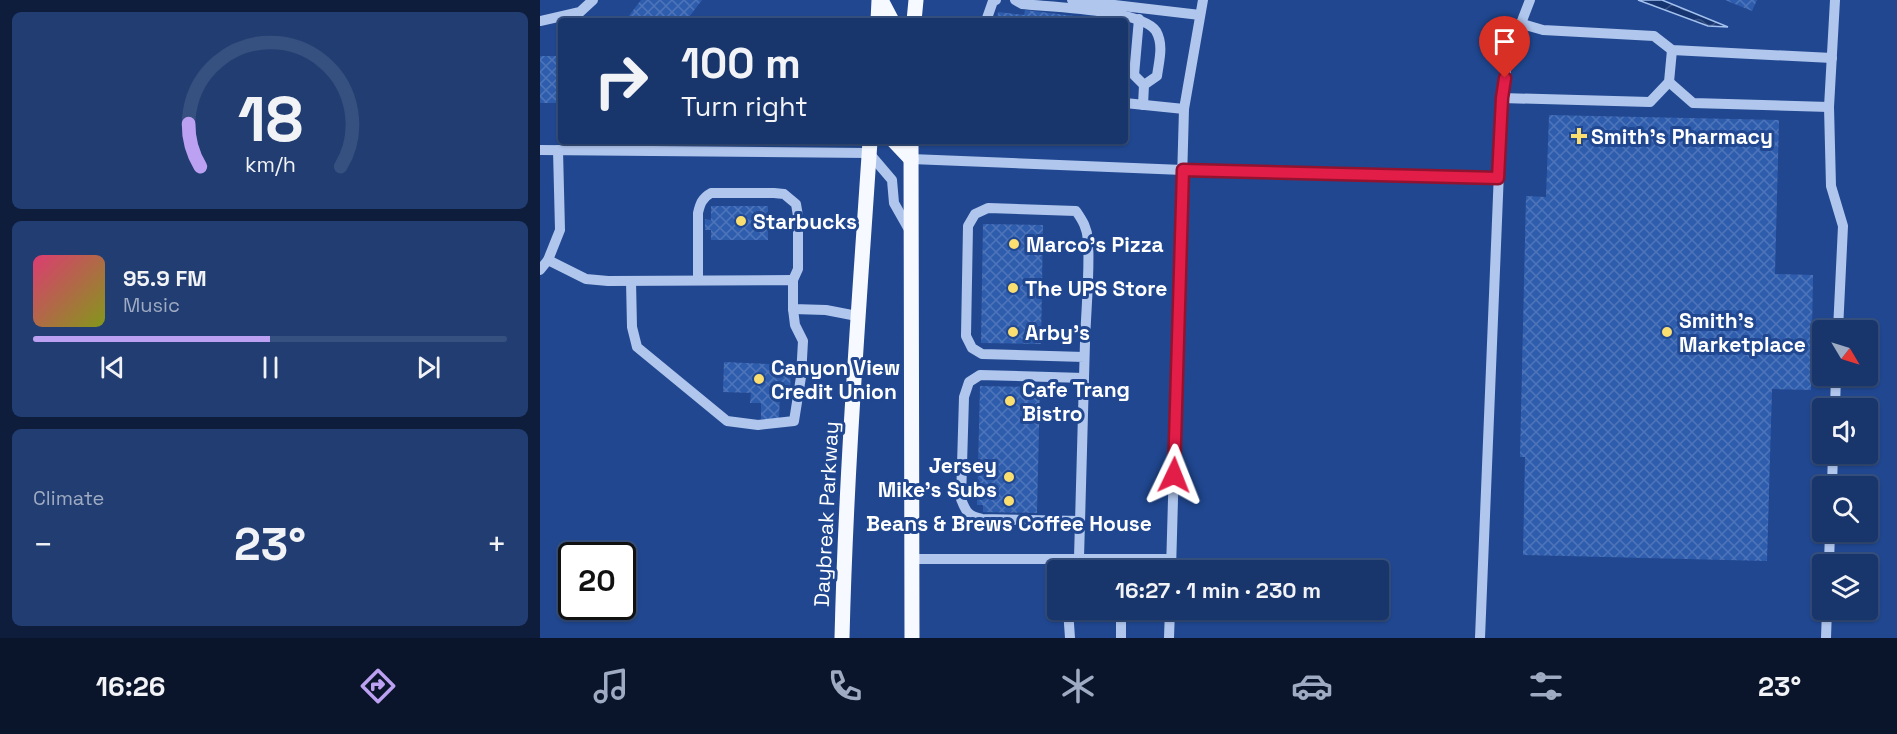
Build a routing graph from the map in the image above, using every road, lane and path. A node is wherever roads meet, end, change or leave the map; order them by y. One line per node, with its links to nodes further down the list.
1 (593, 0): 16 (street)
2 (880, 0): 11 (main road); 12 (main road)
3 (916, 0): 13 (main road)
4 (996, 0): 14 (street)
5 (1015, 0): 15 (street)
6 (1072, 0): 10 (street)
7 (1203, 0): 10 (street)
8 (1530, 0): 17 (street)
9 (1835, 0): 19 (street)
10 (1200, 15): 26 (street)
11 (878, 18)
12 (890, 18)
13 (914, 18)
14 (987, 18)
15 (1138, 19): 21 (street); 21 (street)
16 (540, 21)
17 (1522, 24): 18 (street); 22 (street)
18 (1671, 50): 19 (street); 20 (street)
19 (1832, 58): 25 (street)
20 (1669, 82): 22 (street); 25 (street)
21 (1144, 85): 24 (street)
22 (1502, 98): 34 (street)
23 (1128, 103): 24 (street)
24 (1143, 105): 26 (street)
25 (1829, 107): 43 (street)
26 (1184, 109): 33 (street)
27 (897, 144): 32 (main road)
28 (911, 144): 32 (main road)
29 (869, 147): 31 (street); 35 (street); 42 (main road, Daybreak Parkway)
30 (540, 150): 31 (street)
31 (558, 150): 36 (street)
32 (911, 159): 33 (street); 35 (main road)
33 (1183, 170): 34 (street); 50 (street)
34 (1498, 178): 60 (street)
35 (911, 234): 48 (main road)
36 (548, 260): 37 (street); 38 (street)
37 (540, 270)
38 (631, 280): 39 (street); 41 (street)
39 (698, 280): 40 (street); 40 (street)
40 (793, 280): 41 (street)
41 (793, 309): 42 (street)
42 (857, 316): 55 (main road, Daybreak Parkway)
43 (1838, 320)
44 (1084, 357): 44 (street); 45 (street)
45 (1084, 378): 46 (street); 46 (street)
46 (1080, 521): 47 (street)
47 (1074, 558): 48 (street); 49 (street)
48 (912, 559): 56 (main road)
49 (1106, 560)
50 (1171, 560)
51 (1069, 620): 57 (street)
52 (1121, 620): 58 (street)
53 (1170, 620): 59 (street)
54 (1827, 620): 61 (street)
55 (842, 638)
56 (912, 638)
57 (1070, 638)
58 (1121, 638)
59 (1169, 638)
60 (1480, 638)
61 (1826, 638)

